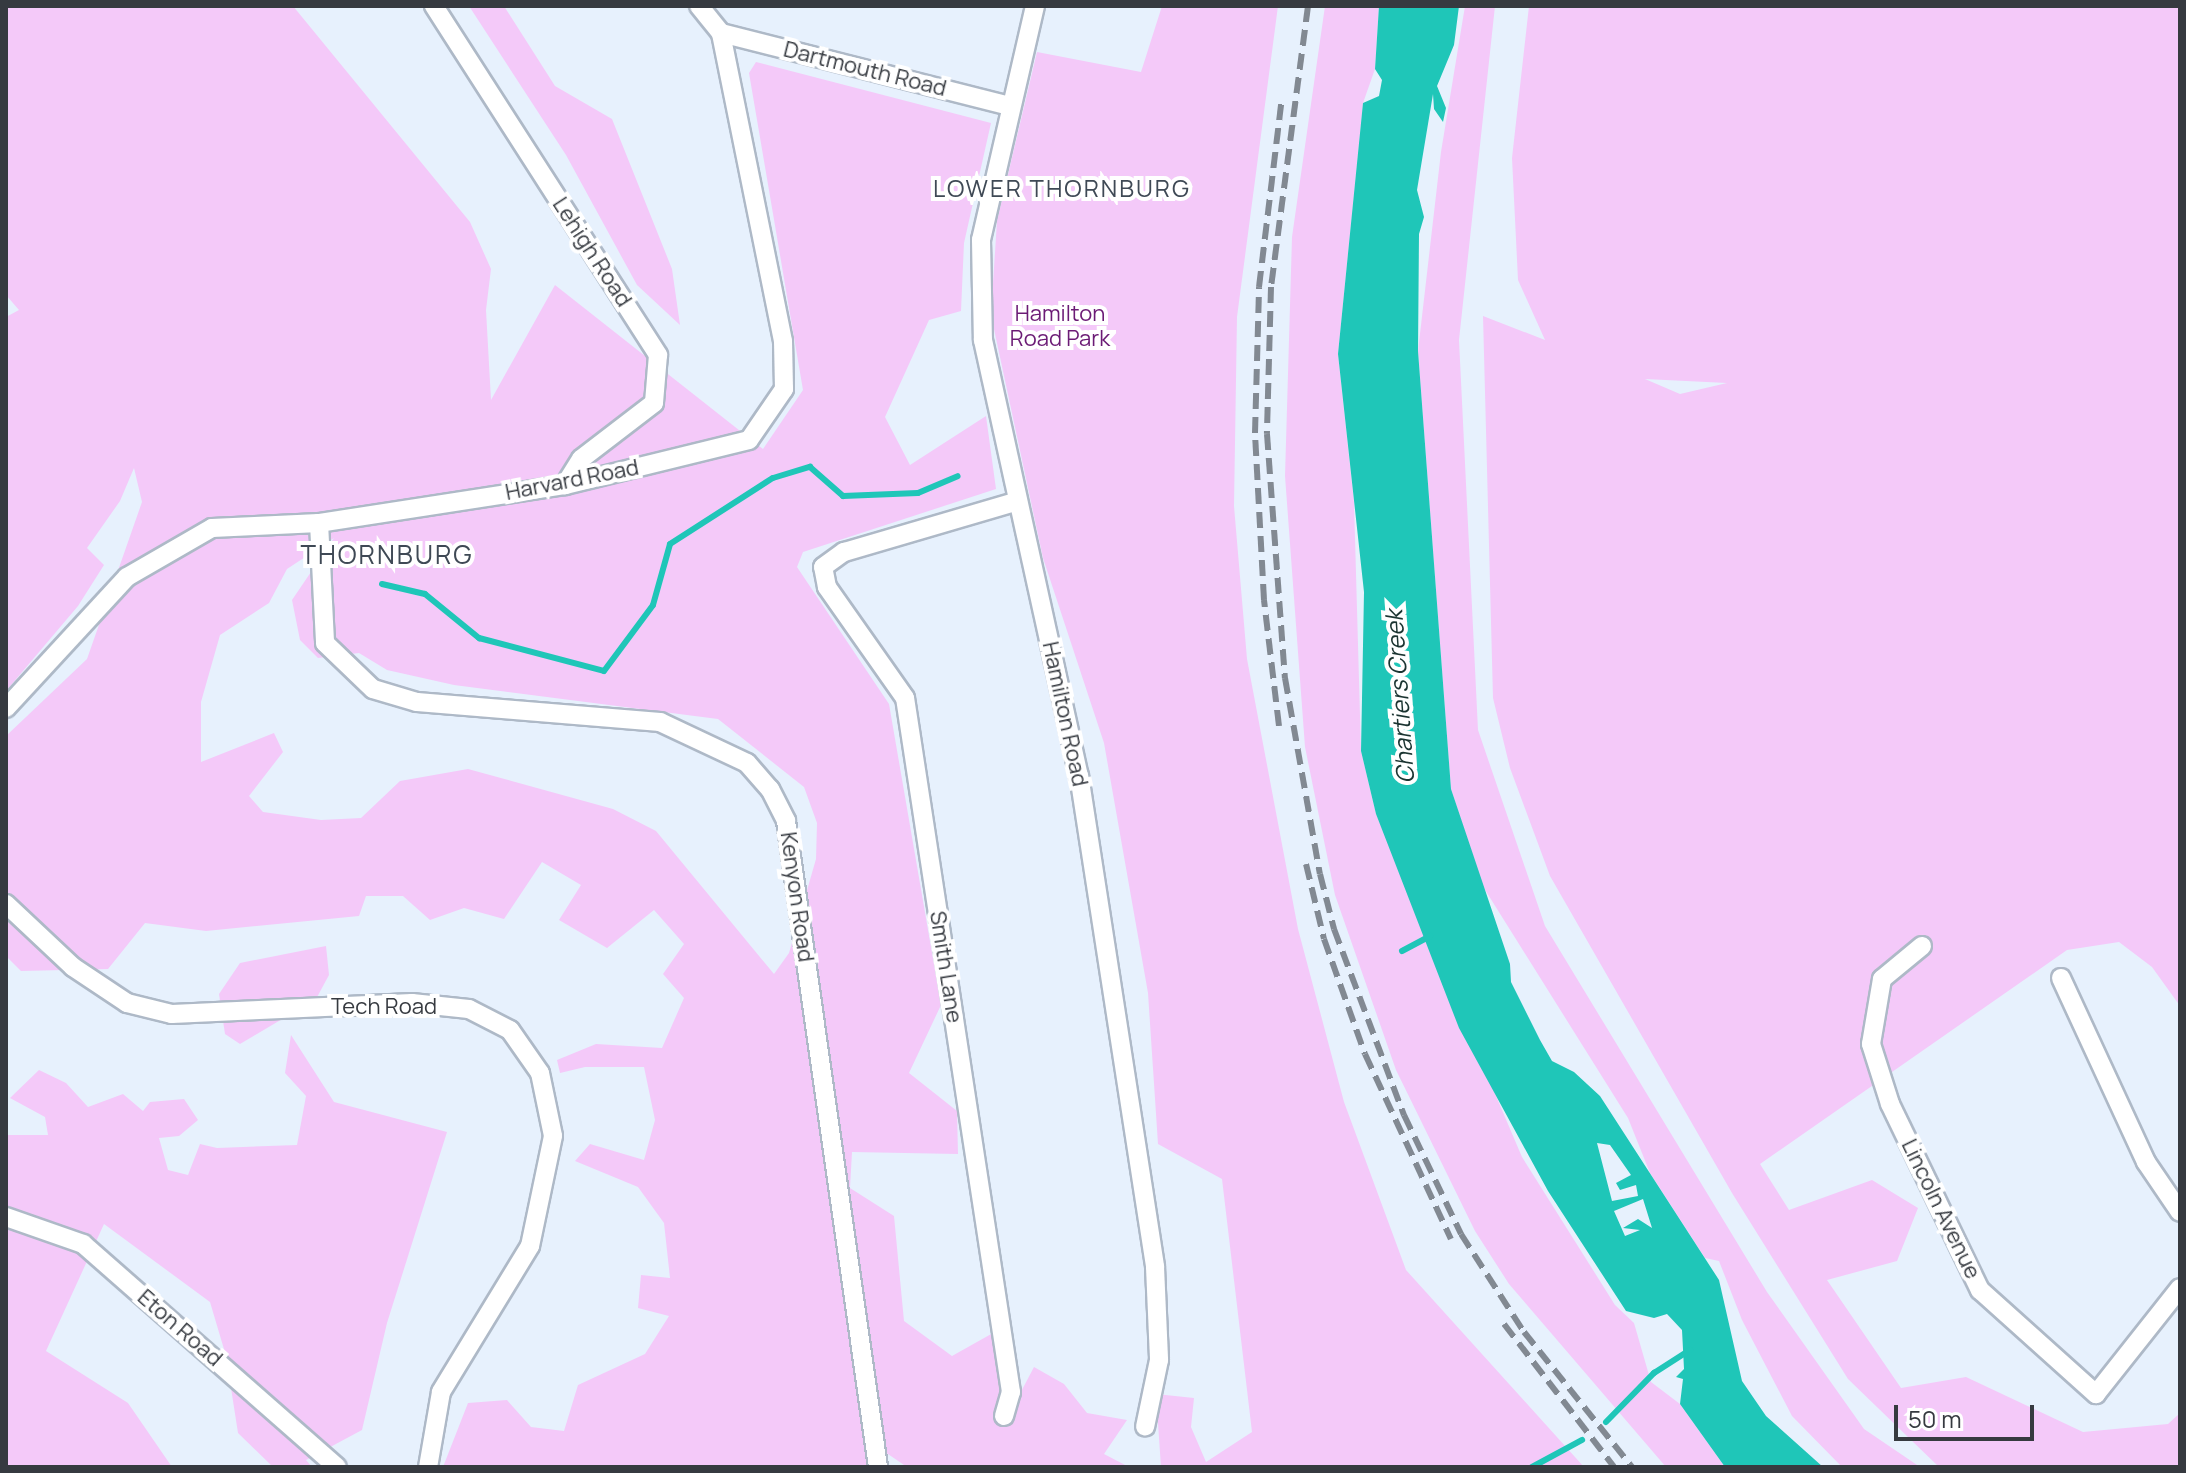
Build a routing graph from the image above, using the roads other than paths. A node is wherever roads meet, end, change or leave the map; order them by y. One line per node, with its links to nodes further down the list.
1 (434, 6): 6 (street, Lehigh Road)
2 (699, 6): 4 (street, Harvard Road)
3 (1035, 6): 5 (street, Hamilton Road)
4 (721, 33): 5 (street, Dartmouth Road); 6 (street, Harvard Road)
5 (1009, 106): 7 (street, Hamilton Road)
6 (565, 485): 8 (street, Harvard Road)
7 (1018, 501): 16 (street, Smith Lane); 17 (street, Hamilton Road)
8 (319, 523): 9 (street, Harvard Road); 20 (street, Kenyon Road)
9 (6, 708)
10 (6, 904): 19 (street, Tech Road)
11 (1922, 946): 15 (street, Lincoln Avenue)
12 (2061, 978): 13 (street)
13 (2180, 1212)
14 (6, 1217): 18 (street, Eton Road)
15 (2180, 1288)
16 (1004, 1416)
17 (1145, 1427)
18 (337, 1467)
19 (428, 1467)
20 (878, 1467)

